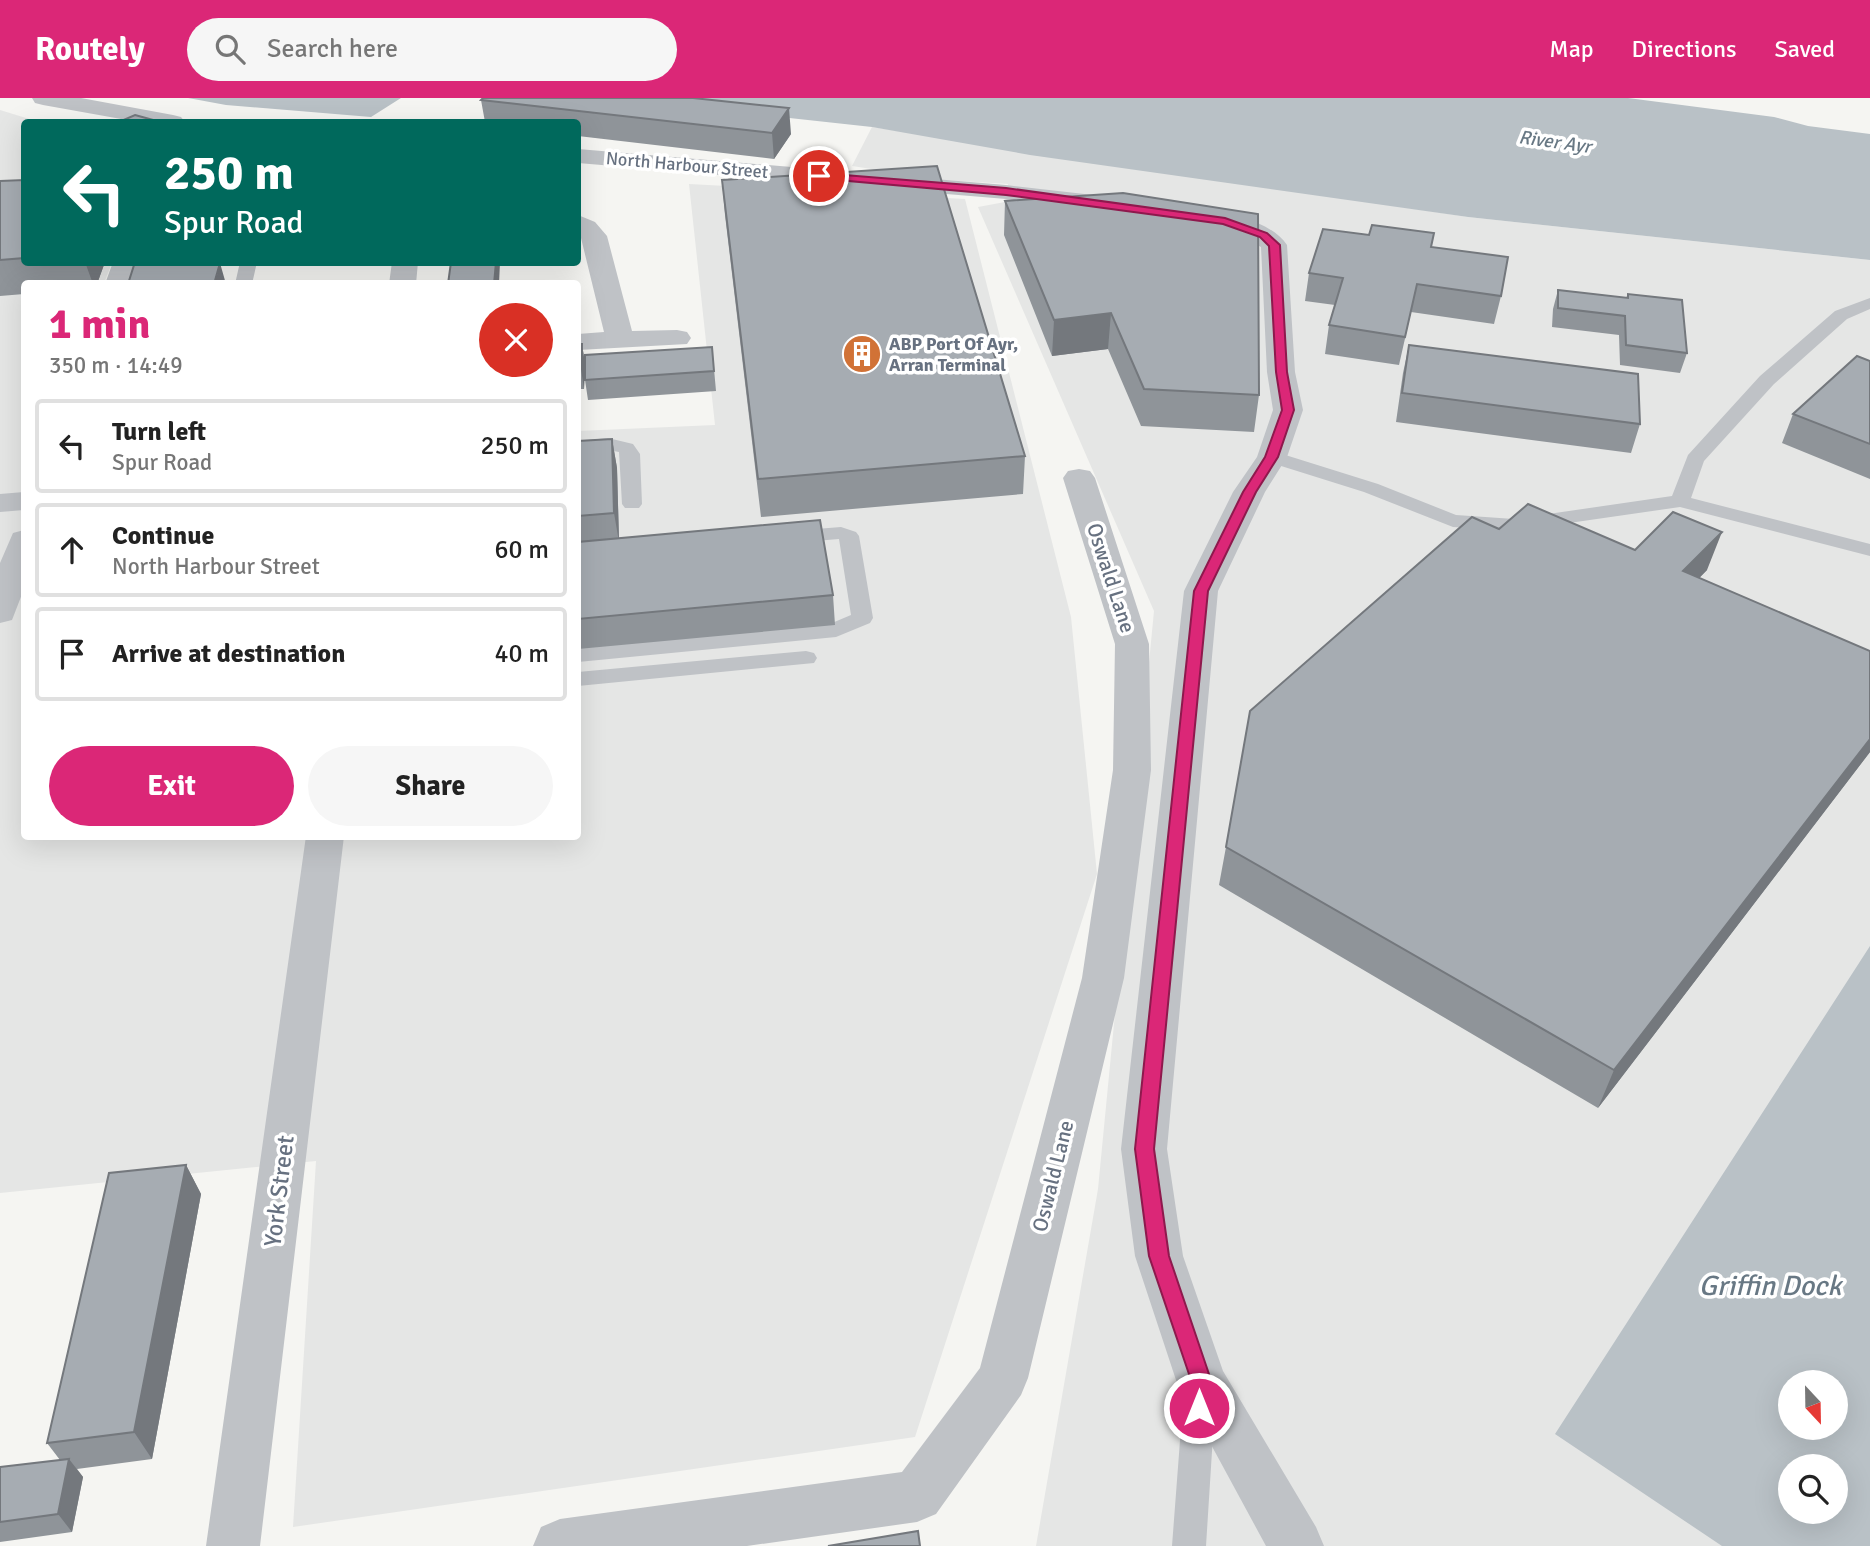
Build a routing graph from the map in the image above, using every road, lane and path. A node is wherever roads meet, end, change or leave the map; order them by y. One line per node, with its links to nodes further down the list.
1 (43, 98): 2 (street)
2 (157, 119)
3 (581, 156): 4 (street, North Harbour Street)
4 (1129, 208)
5 (1184, 215): 12 (street)
6 (581, 224): 9 (street)
7 (1870, 303): 15 (lane)
8 (677, 338): 9 (street)
9 (620, 340): 10 (street)
10 (581, 342)
11 (581, 447): 17 (lane)
12 (1272, 457): 15 (lane); 26 (street)
13 (1079, 478): 28 (street, Oswald Lane)
14 (21, 501): 16 (street)
15 (1680, 501): 20 (lane)
16 (0, 503)
17 (632, 504)
18 (772, 539): 22 (lane)
19 (21, 549): 21 (street)
20 (1870, 550)
21 (0, 612)
22 (581, 655)
23 (806, 658): 24 (lane)
24 (581, 679)
25 (324, 840): 27 (street, York Street)
26 (1201, 1380): 29 (lane); 30 (street)
27 (233, 1546)
28 (560, 1546)
29 (1189, 1546)
30 (1297, 1546)

